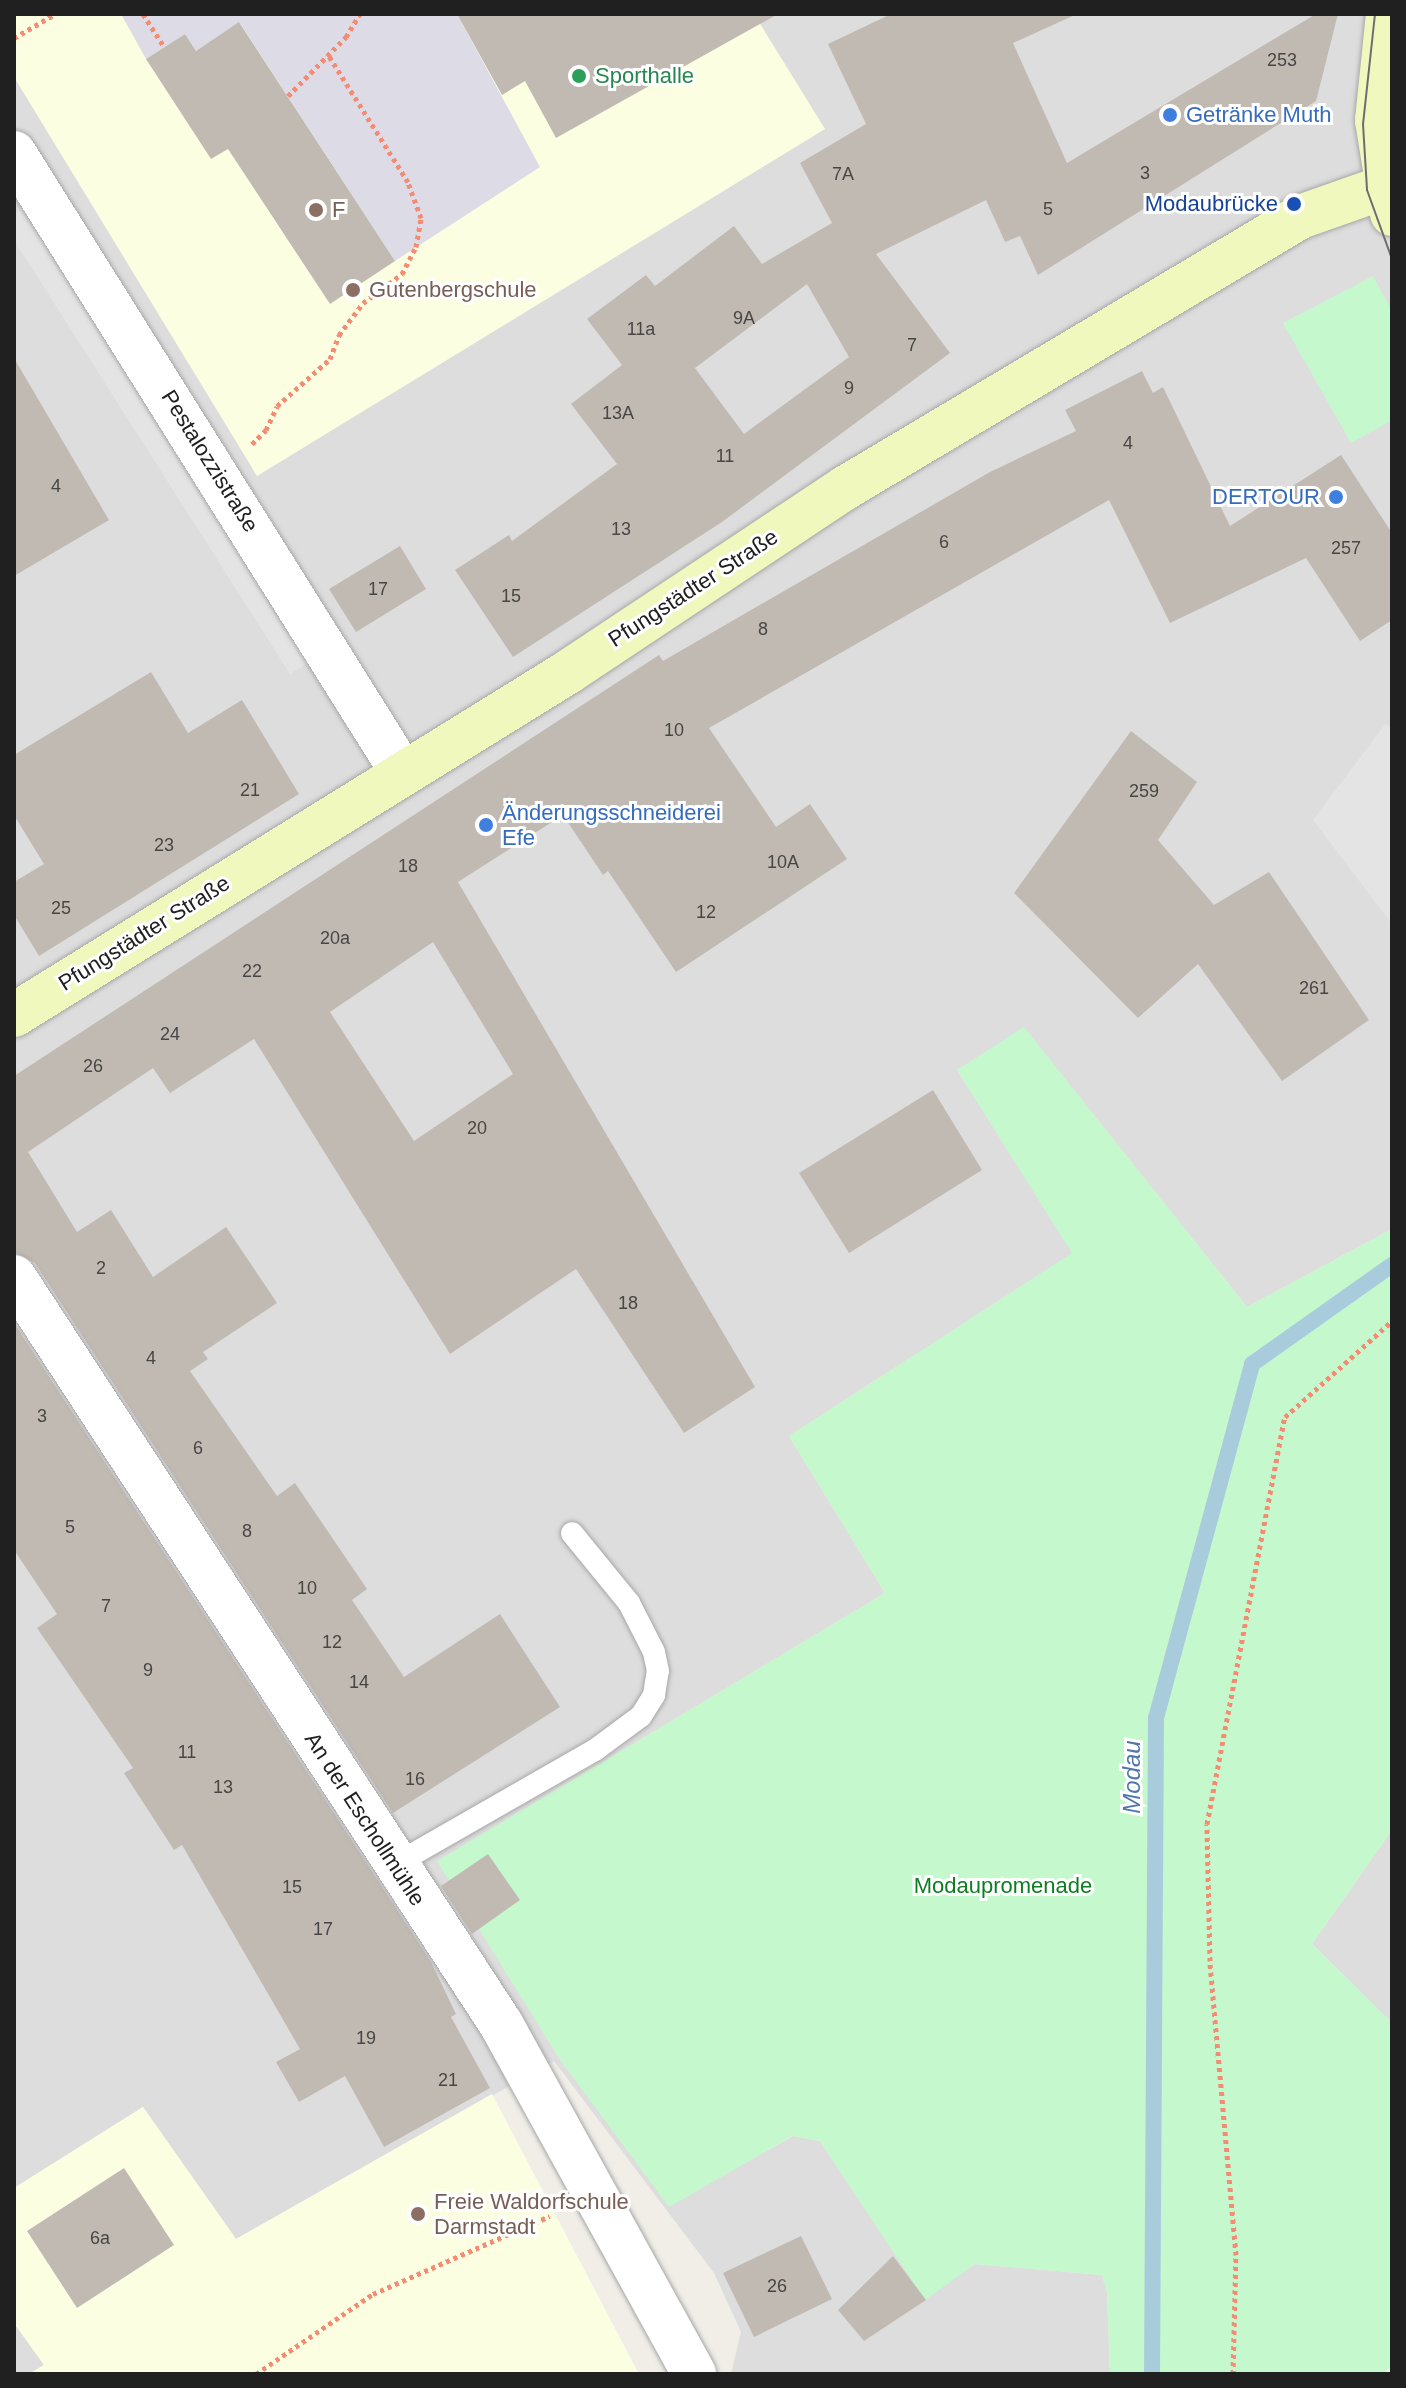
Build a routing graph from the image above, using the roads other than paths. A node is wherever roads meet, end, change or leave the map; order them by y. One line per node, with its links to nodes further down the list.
1 (1388, 14): 3 (street)
2 (14, 153): 4 (street, Pestalozzistraße)
3 (1388, 201): 4 (street, Pfungstädter Straße)
4 (402, 772): 5 (street, Pfungstädter Straße)
5 (14, 1015)
6 (14, 1277): 8 (street, An der Eschollmühle)
7 (572, 1533): 8 (lane)
8 (394, 1865): 9 (street, An der Eschollmühle)
9 (694, 2374)

